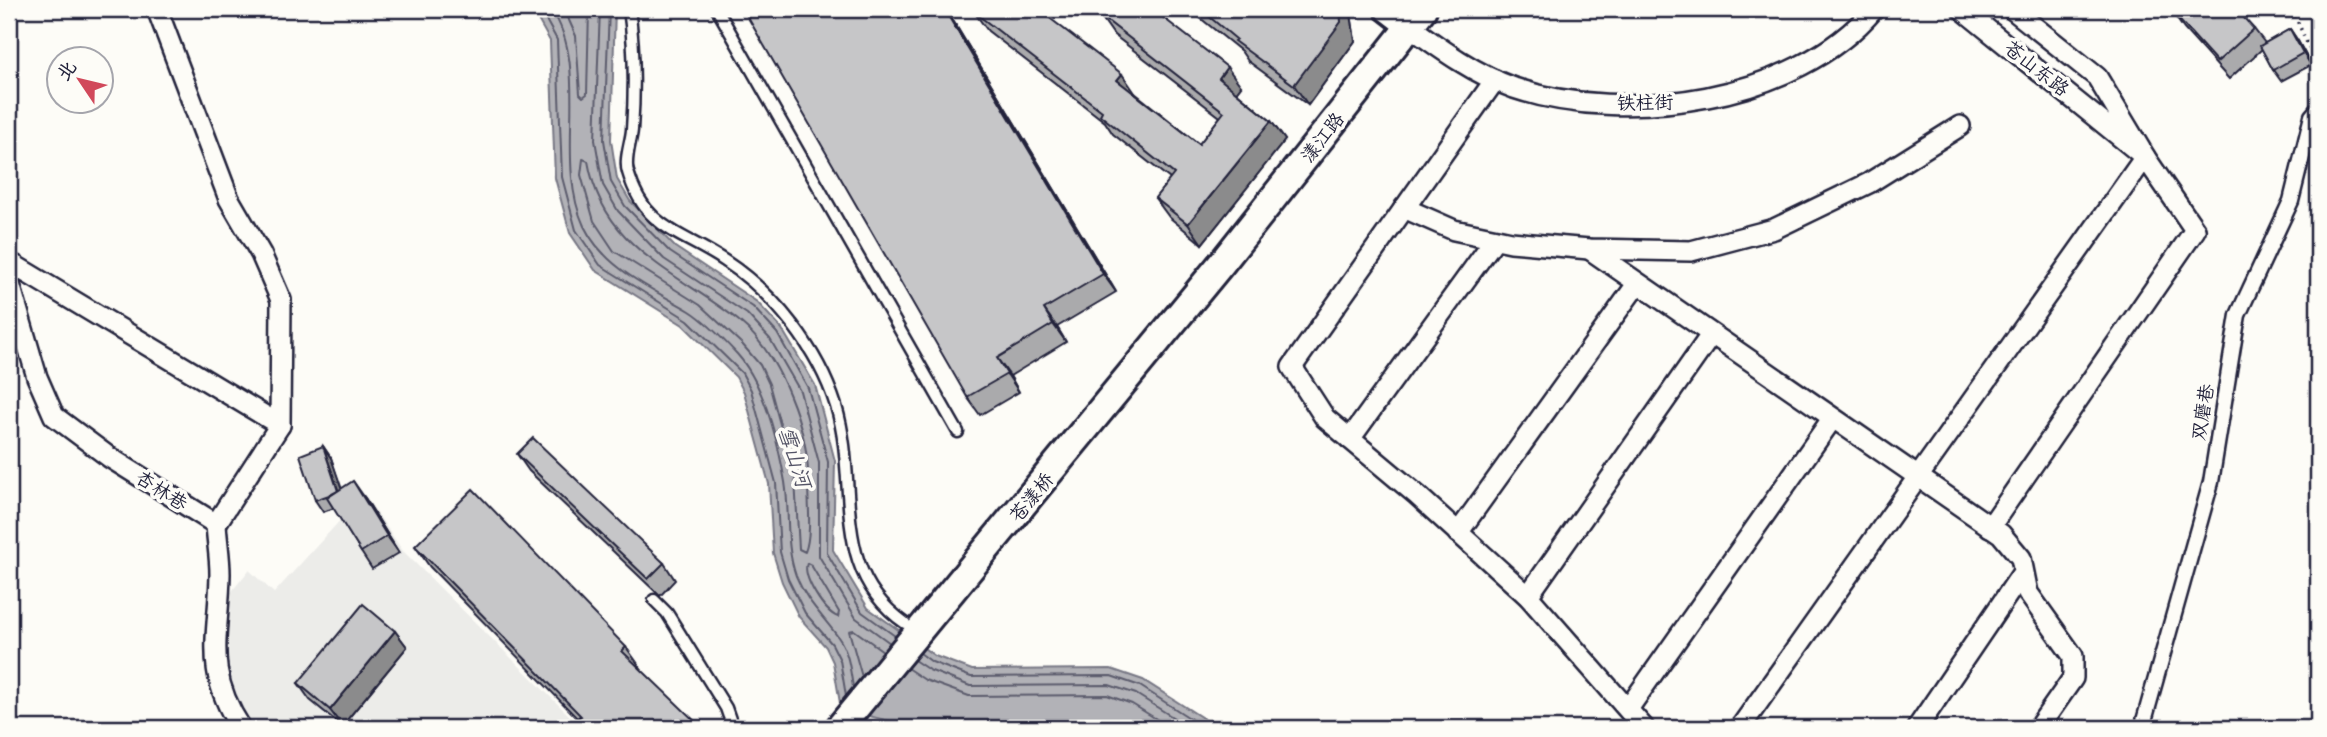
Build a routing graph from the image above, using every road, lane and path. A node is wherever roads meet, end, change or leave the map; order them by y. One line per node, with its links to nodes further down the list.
1 (157, 9): 24 (street)
2 (629, 9): 34 (lane)
3 (718, 9): 25 (lane)
4 (1387, 9): 9 (street)
5 (1874, 9): 11 (street, 铁柱街)
6 (1962, 9): 14 (street, 苍山东路)
7 (2012, 9): 14 (street, 苍山东路)
8 (2292, 9): 10 (path)
9 (1416, 17): 11 (street, 铁柱街); 19 (main road, 漾江路)
10 (2318, 68)
11 (1495, 80): 15 (street)
12 (2318, 109): 43 (street, 双磨巷)
13 (1960, 126): 17 (street)
14 (2145, 157): 27 (street); 29 (street)
15 (1404, 208): 16 (street); 26 (street)
16 (1495, 239): 17 (street); 26 (street)
17 (1589, 249): 21 (street)
18 (9, 262): 24 (street)
19 (1221, 264): 38 (main road, 苍漾桥)
20 (9, 281): 28 (street, 杏林巷)
21 (1637, 284): 22 (street); 30 (street)
22 (1711, 335): 23 (street); 32 (street)
23 (1832, 419): 27 (street); 35 (street)
24 (280, 425): 28 (street)
25 (958, 432)
26 (1350, 439): 30 (street)
27 (1917, 478): 29 (street); 40 (street)
28 (216, 524): 36 (street)
29 (1990, 527): 31 (street)
30 (1458, 533): 32 (street)
31 (2023, 572): 41 (street); 42 (street)
32 (1528, 596): 35 (street)
33 (654, 600): 37 (lane)
34 (905, 623)
35 (1628, 709): 39 (street)
36 (241, 728)
37 (733, 728)
38 (839, 728)
39 (1644, 728)
40 (1740, 728)
41 (1917, 728)
42 (2038, 728)
43 (2141, 728)

